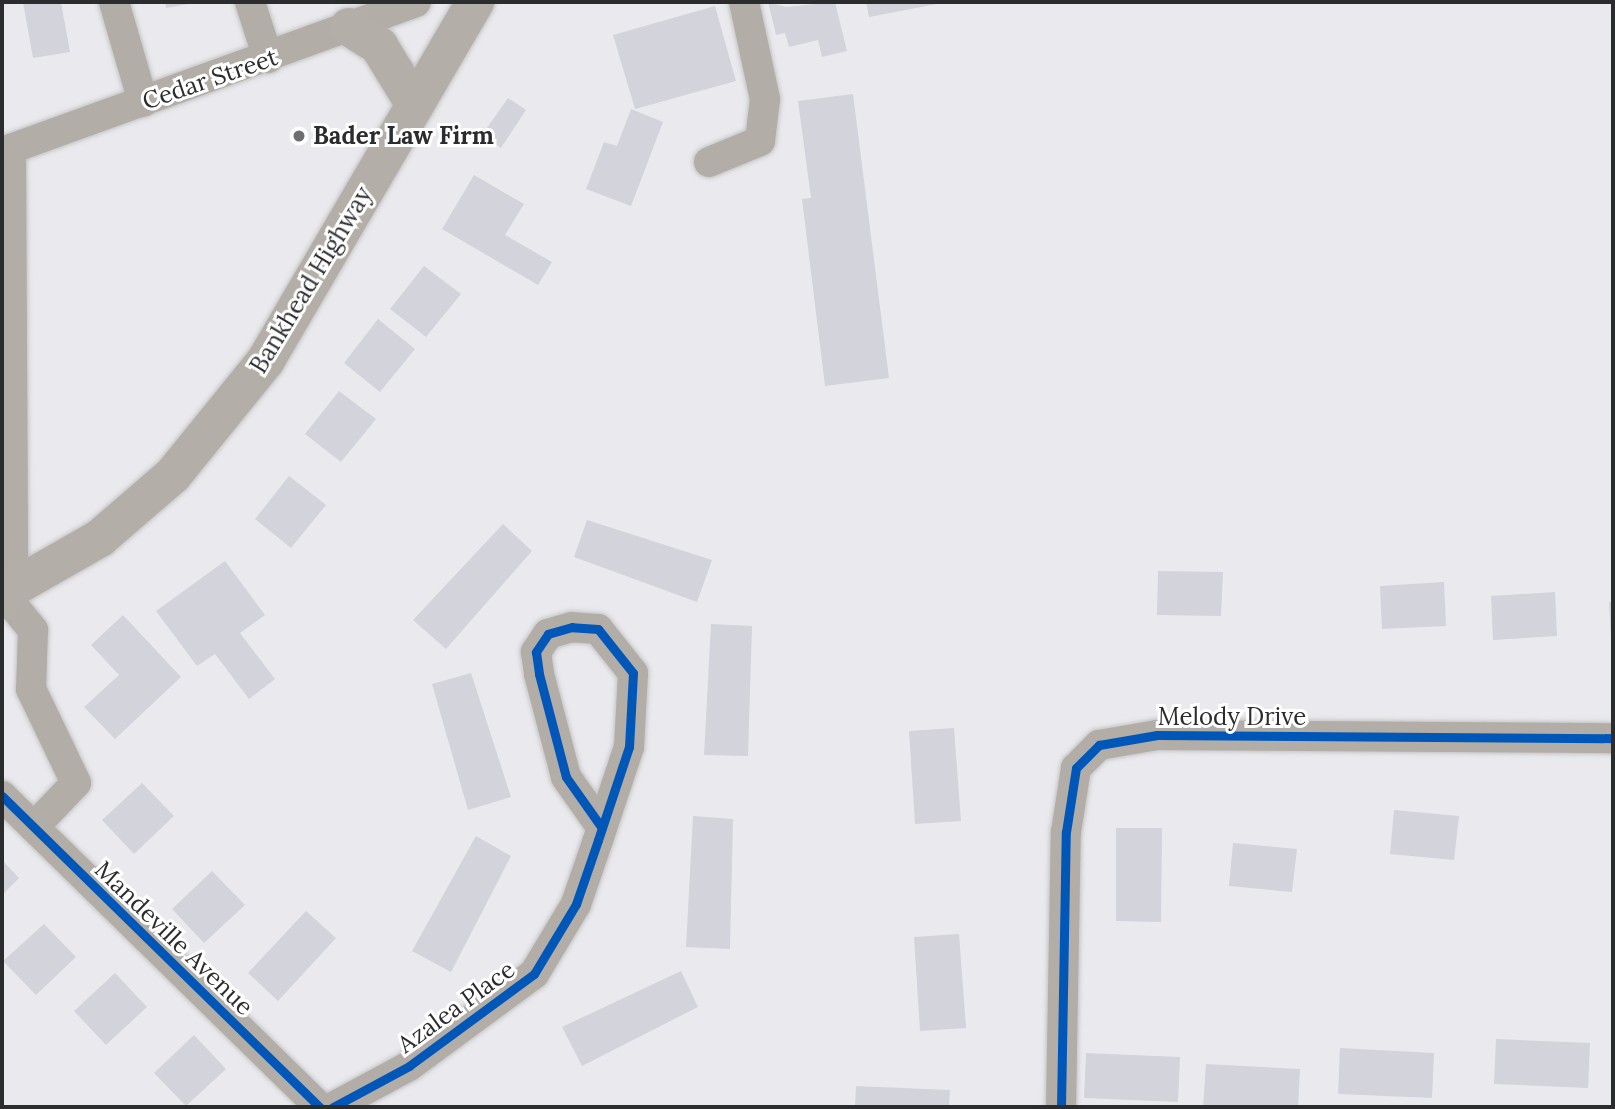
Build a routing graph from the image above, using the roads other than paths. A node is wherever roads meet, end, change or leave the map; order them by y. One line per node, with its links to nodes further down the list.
1 (114, 2): 8 (street)
2 (250, 2): 7 (street)
3 (416, 2): 6 (street, Cedar Street)
4 (475, 2): 9 (main road, Bankhead Highway)
5 (744, 2): 11 (street)
6 (349, 27): 7 (street, Cedar Street); 9 (main road)
7 (268, 58): 8 (street, Cedar Street)
8 (143, 102): 10 (street, Cedar Street)
9 (415, 105): 12 (main road, Bankhead Highway)
10 (6, 150): 12 (street)
11 (709, 162)
12 (6, 591): 15 (street)
13 (1613, 738): 19 (street, Melody Drive)
14 (2, 796): 15 (street, Mandeville Avenue)
15 (34, 827): 17 (street, Mandeville Avenue)
16 (602, 828): 16 (street, Azalea Place); 18 (street, Azalea Place)
17 (320, 1107)
18 (333, 1107)
19 (1061, 1107)

